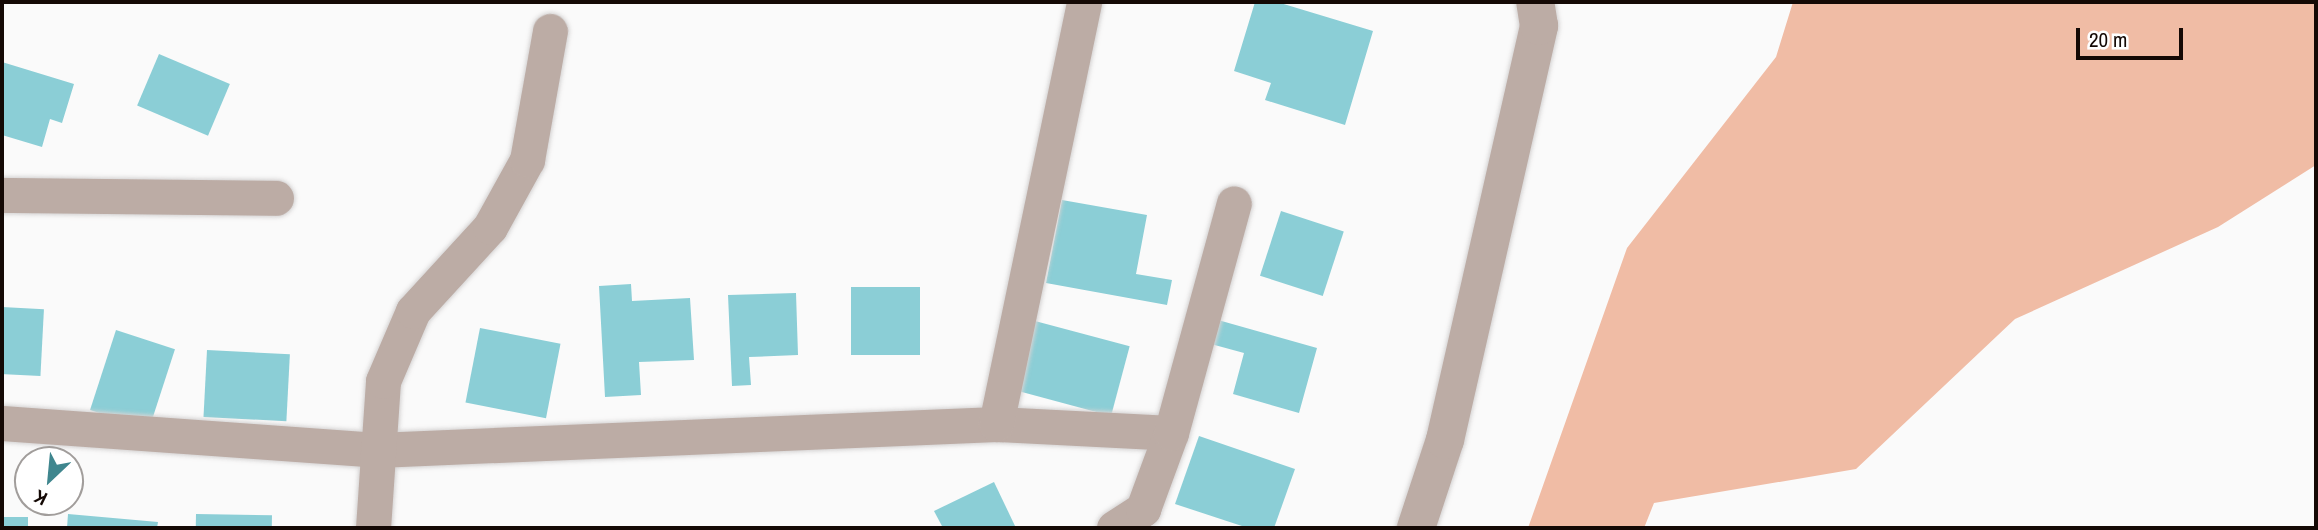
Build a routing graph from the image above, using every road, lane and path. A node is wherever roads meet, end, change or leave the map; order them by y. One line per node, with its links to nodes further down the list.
1 (1084, 2): 8 (street)
2 (1544, 10): 13 (street)
3 (550, 31): 10 (street)
4 (2, 195): 5 (street)
5 (276, 198)
6 (1234, 203): 9 (street)
7 (2, 423): 10 (street)
8 (996, 424): 9 (street); 10 (street)
9 (1171, 433): 12 (street)
10 (377, 450): 11 (street)
11 (373, 528)
12 (1114, 528)
13 (1416, 528)

